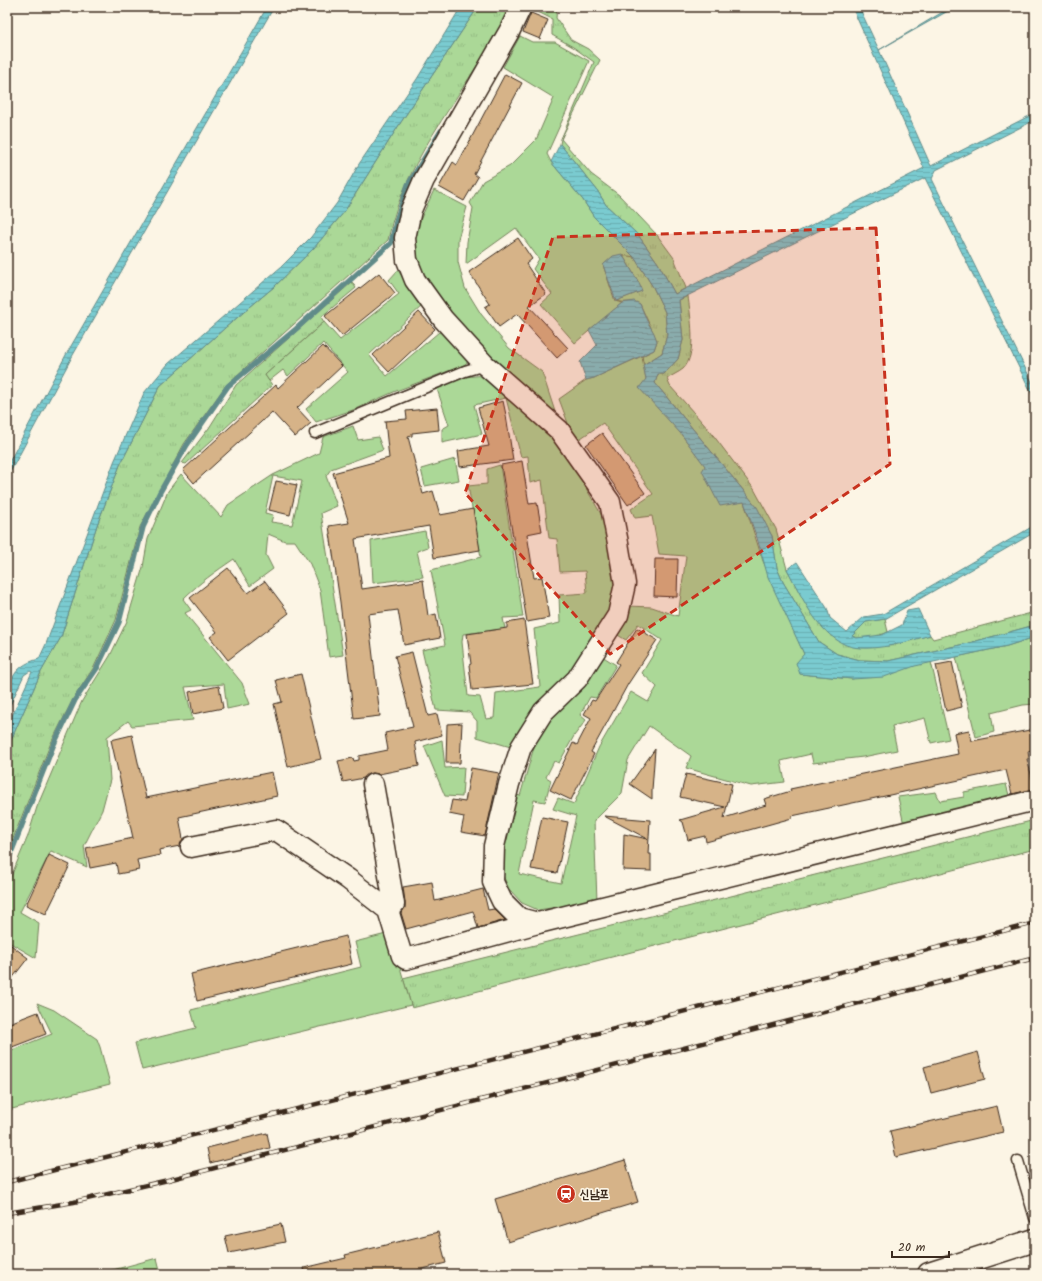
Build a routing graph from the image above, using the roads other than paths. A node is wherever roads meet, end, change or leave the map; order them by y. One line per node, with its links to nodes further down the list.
1 (522, 7): 2 (street)
2 (486, 365): 3 (lane); 8 (street)
3 (315, 433)
4 (373, 784): 7 (street)
5 (1035, 800): 8 (street)
6 (191, 846): 7 (street)
7 (388, 910): 8 (street)
8 (538, 923)
9 (1018, 1161): 10 (lane)
10 (1035, 1218)
11 (1035, 1240): 12 (main road)
12 (929, 1274)

